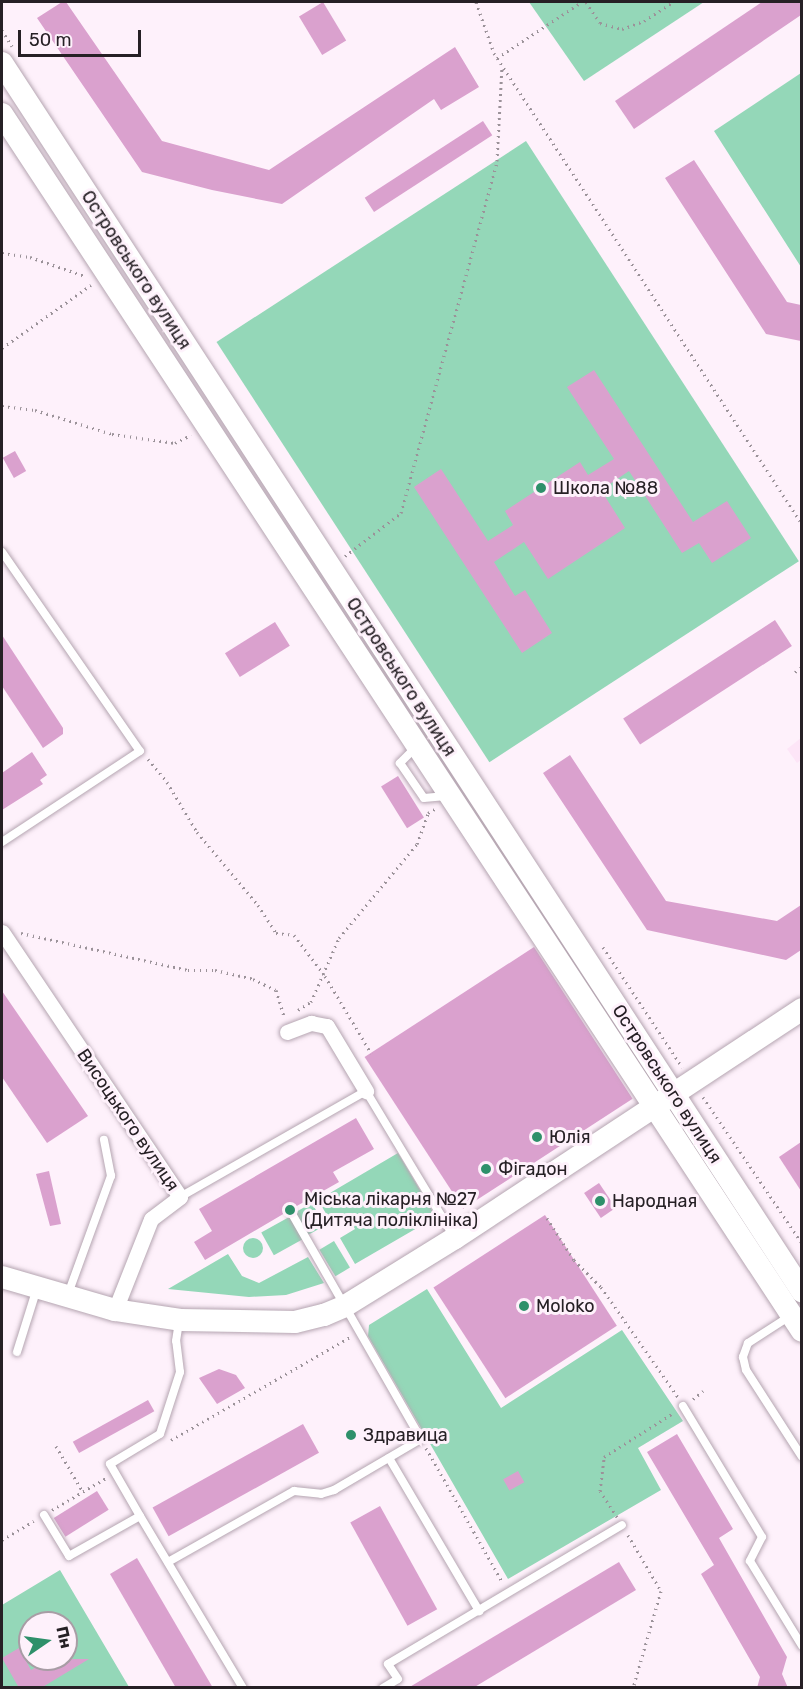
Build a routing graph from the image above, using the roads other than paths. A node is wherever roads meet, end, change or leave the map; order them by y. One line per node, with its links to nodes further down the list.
1 (2, 63): 9 (street, Островського вулиця)
2 (2, 114): 10 (street, Островського вулиця)
3 (2, 552): 4 (lane)
4 (2, 842)
5 (2, 933): 12 (street, Висоцького вулиця)
6 (801, 1009): 9 (street)
7 (287, 1032): 8 (street)
8 (366, 1091): 12 (lane); 14 (lane)
9 (673, 1094): 10 (street); 17 (street, Островського вулиця)
10 (654, 1106): 14 (street); 22 (street, Островського вулиця)
11 (104, 1140): 18 (lane)
12 (180, 1197): 20 (street, Висоцького вулиця)
13 (290, 1210): 19 (lane)
14 (455, 1238): 19 (street)
15 (2, 1277): 16 (street)
16 (37, 1287): 18 (street); 23 (lane)
17 (801, 1291)
18 (68, 1295): 20 (street)
19 (345, 1306): 21 (street); 26 (lane)
20 (115, 1310): 21 (street)
21 (180, 1320): 28 (lane)
22 (796, 1323): 25 (lane)
23 (17, 1352)
24 (683, 1406): 32 (lane)
25 (801, 1457)
26 (389, 1458): 30 (lane); 31 (lane)
27 (44, 1515): 28 (lane)
28 (140, 1516): 30 (lane)
29 (622, 1524): 31 (lane)
30 (168, 1562): 33 (lane)
31 (479, 1611): 34 (lane)
32 (801, 1646)
33 (243, 1688)
34 (383, 1688)

